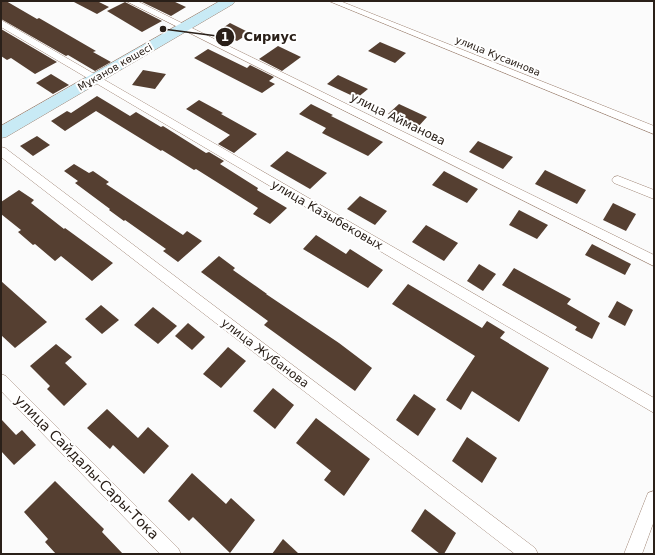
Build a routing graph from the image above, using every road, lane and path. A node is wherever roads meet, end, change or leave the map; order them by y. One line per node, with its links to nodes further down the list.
1 (130, 1): 5 (street, улица Айманова)
2 (229, 1): 5 (street, Мұканов көшесі)
3 (333, 1): 7 (street, улица Кусаинова)
4 (1, 23): 6 (street, улица Казыбековых)
5 (183, 28): 6 (street, Мұканов көшесі); 12 (street, улица Айманова)
6 (95, 79): 8 (street, Мұканов көшесі); 14 (street, улица Казыбековых)
7 (654, 130)
8 (1, 133)
9 (1, 151): 17 (street, улица Жубанова)
10 (618, 180): 11 (street)
11 (654, 195)
12 (654, 261)
13 (1, 381): 16 (street, улица Сайдалы-Сары-Тока)
14 (654, 406)
15 (654, 499): 18 (street)
16 (172, 554)
17 (529, 554)
18 (633, 554)

